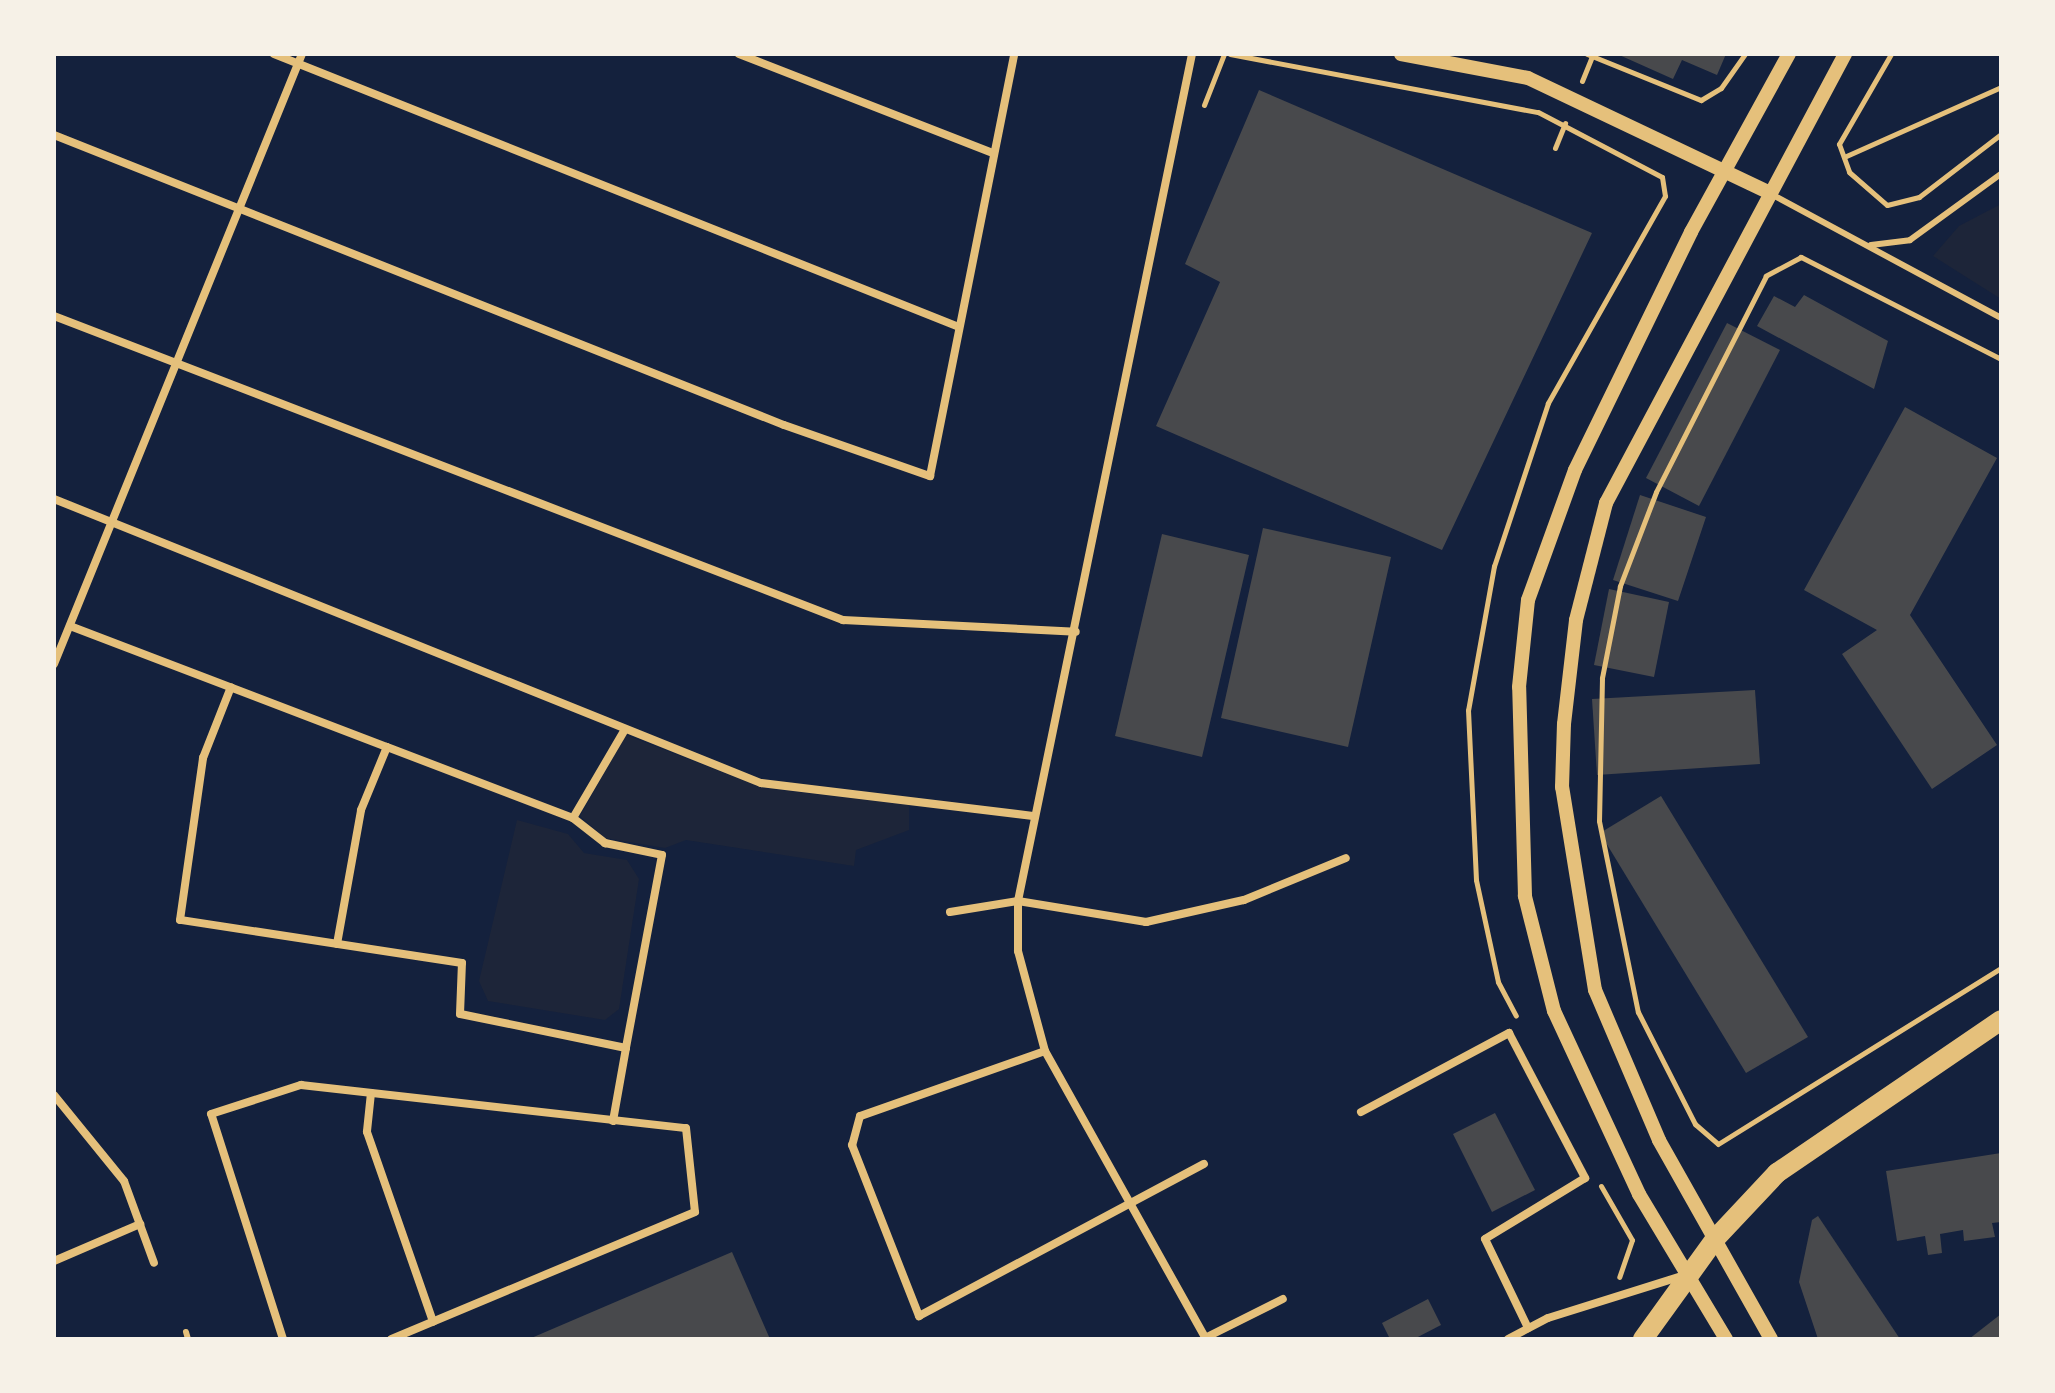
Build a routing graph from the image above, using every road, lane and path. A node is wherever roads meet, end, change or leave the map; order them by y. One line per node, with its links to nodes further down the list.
1 (274, 54): 13 (street)
2 (302, 54): 13 (street)
3 (739, 54): 18 (street)
4 (1014, 54): 18 (street)
5 (1192, 54): 33 (street)
6 (1230, 54): 15 (path)
7 (1401, 54): 20 (street)
8 (1587, 54): 9 (path)
9 (1745, 54)
10 (1789, 54): 20 (street)
11 (1845, 54): 22 (street)
12 (1891, 54): 19 (path)
13 (298, 64): 23 (street); 27 (street)
14 (2001, 87): 19 (path)
15 (1538, 112)
16 (2001, 134): 19 (path)
17 (54, 135): 23 (street)
18 (993, 153): 27 (street)
19 (1844, 157)
20 (1724, 169): 22 (street); 58 (street)
21 (2001, 174): 24 (lane)
22 (1768, 192): 24 (lane); 55 (street)
23 (238, 211): 27 (street); 29 (street)
24 (1867, 244): 26 (lane)
25 (54, 316): 29 (street)
26 (2001, 318)
27 (959, 327)
28 (2001, 359): 44 (path)
29 (175, 366): 31 (street); 33 (street)
30 (54, 499): 31 (street)
31 (111, 523): 32 (street); 36 (street)
32 (70, 626): 34 (street); 35 (street)
33 (1076, 632): 38 (street)
34 (54, 664)
35 (231, 687): 37 (street); 43 (street)
36 (624, 731): 38 (street); 39 (street)
37 (387, 747): 39 (street); 43 (street)
38 (1035, 816): 41 (street)
39 (573, 818): 46 (street)
40 (1346, 858): 41 (street)
41 (1018, 901): 42 (street); 47 (street)
42 (950, 912)
43 (337, 944): 46 (street)
44 (2001, 968)
45 (2001, 1020): 55 (main road)
46 (626, 1048): 51 (street)
47 (1045, 1051): 53 (street); 53 (street)
48 (371, 1093): 51 (street); 60 (street); 62 (street)
49 (54, 1095): 54 (street)
50 (1361, 1112): 61 (street)
51 (613, 1121): 60 (street)
52 (1204, 1164): 53 (street)
53 (1129, 1208): 64 (street)
54 (140, 1224): 56 (street); 57 (street)
55 (1715, 1239): 58 (main road); 68 (street)
56 (54, 1261)
57 (154, 1263)
58 (1686, 1274): 61 (street); 66 (main road); 67 (street)
59 (1283, 1299): 64 (street)
60 (433, 1322): 63 (street)
61 (1528, 1328): 65 (street)
62 (283, 1339)
63 (391, 1339)
64 (1205, 1339)
65 (1508, 1339)
66 (1643, 1339)
67 (1726, 1339)
68 (1771, 1339)

